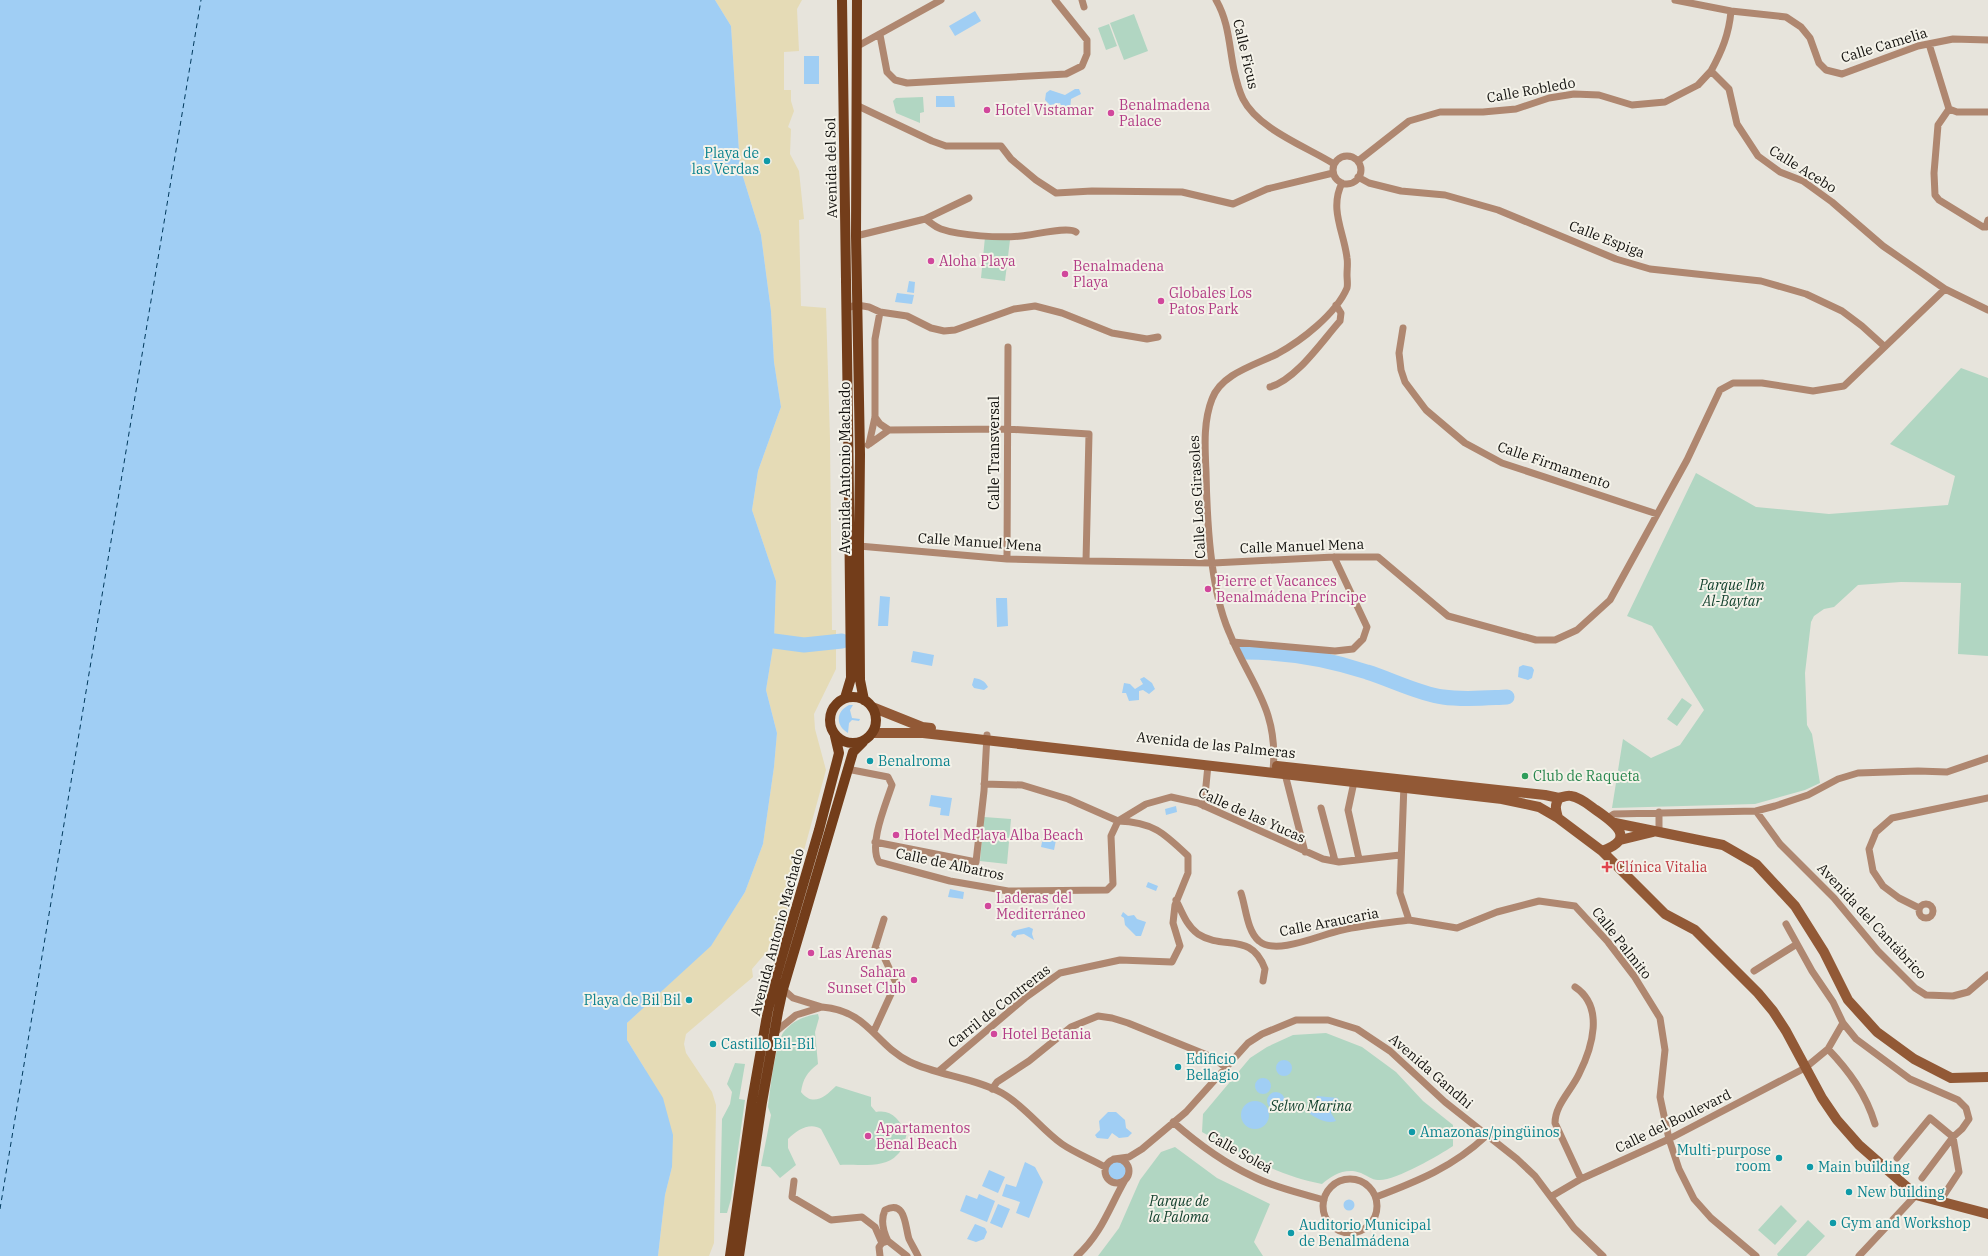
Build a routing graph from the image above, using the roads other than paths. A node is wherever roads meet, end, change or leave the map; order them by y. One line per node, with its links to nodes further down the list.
1 (842, 0): 31 (main road, Avenida del Sol)
2 (856, 0): 13 (main road, Avenida del Sol)
3 (941, 0): 10 (street)
4 (1055, 0): 10 (street)
5 (1082, 0): 8 (street)
6 (1216, 0): 19 (street, Calle Ficus)
7 (1675, 0): 9 (street, Calle Camelia)
8 (1084, 7)
9 (1731, 11): 12 (street, Calle Camelia); 14 (street)
10 (880, 35): 13 (street)
11 (1988, 40): 12 (street, Calle Camelia)
12 (1929, 44): 16 (street)
13 (856, 47): 15 (main road, Avenida del Sol)
14 (1711, 71): 18 (street, Calle Robledo); 28 (street, Calle Acebo)
15 (856, 106): 20 (street); 27 (main road, Avenida del Sol)
16 (1949, 109): 17 (street); 25 (street)
17 (1988, 112)
18 (1358, 161): 19 (street); 21 (street)
19 (1334, 164): 20 (street)
20 (1333, 173): 22 (street)
21 (1358, 177): 22 (street); 38 (street, Calle Espiga)
22 (1342, 183): 30 (street, Calle Los Girasoles)
23 (969, 198): 24 (street)
24 (925, 219): 26 (street); 27 (street)
25 (1988, 220)
26 (1076, 232)
27 (856, 236): 29 (main road, Avenida Antonio Machado)
28 (1944, 289): 32 (street, Calle Acebo); 38 (street, Calle Manuel Mena)
29 (857, 305): 31 (street); 33 (street); 44 (main road, Avenida Antonio Machado)
30 (1336, 305): 39 (street); 50 (street, Calle Los Girasoles)
31 (846, 308): 35 (main road, Avenida del Sol)
32 (1988, 310)
33 (880, 312): 36 (street); 40 (street)
34 (1403, 328): 45 (street, Calle Firmamento)
35 (846, 336): 52 (main road, Avenida Antonio Machado)
36 (1158, 337)
37 (1008, 346): 41 (street, Calle Transversal)
38 (1884, 346): 45 (street, Calle Manuel Mena)
39 (1270, 387)
40 (875, 417): 42 (street); 43 (street)
41 (1007, 429): 42 (street); 48 (street, Calle Transversal); 49 (street)
42 (889, 430): 43 (street)
43 (869, 444): 44 (street)
44 (860, 454): 46 (main road, Avenida Antonio Machado)
45 (1657, 514): 47 (street, Calle Manuel Mena)
46 (859, 546): 48 (street, Calle Manuel Mena); 53 (main road, Avenida Antonio Machado)
47 (1334, 557): 50 (street, Calle Manuel Mena); 51 (street)
48 (1007, 559): 49 (street, Calle Manuel Mena)
49 (1086, 561): 50 (street, Calle Manuel Mena)
50 (1213, 563): 51 (street, Calle Los Girasoles)
51 (1234, 642): 62 (street, Calle Los Girasoles)
52 (845, 698): 53 (main road); 56 (main road)
53 (864, 700): 54 (main road)
54 (872, 707): 55 (main road); 57 (street, Avenida de las Palmeras)
55 (872, 733): 57 (street, Avenida de las Palmeras); 58 (main road)
56 (835, 736): 58 (main road); 130 (main road, Avenida Antonio Machado)
57 (987, 737): 60 (street, Avenida de las Palmeras); 62 (street, Avenida de las Palmeras); 66 (street)
58 (863, 742): 61 (main road, Avenida Antonio Machado)
59 (1988, 758): 71 (street)
60 (1208, 765): 62 (street, Avenida de las Palmeras); 69 (street)
61 (848, 769): 77 (street); 96 (main road, Avenida Antonio Machado)
62 (1273, 769): 63 (street, Avenida de las Palmeras); 65 (street, Avenida de las Palmeras)
63 (1285, 774): 64 (street, Avenida de las Palmeras); 80 (street)
64 (1354, 782): 65 (street, Avenida de las Palmeras); 82 (street)
65 (1404, 784): 67 (street, Avenida de las Palmeras); 73 (street, Avenida de las Palmeras); 81 (street)
66 (984, 788): 75 (street); 77 (street)
67 (1559, 798): 73 (street); 74 (street, Avenida de las Palmeras)
68 (1988, 798): 87 (street)
69 (1204, 806): 75 (street, Calle de las Yucas); 80 (street, Calle de las Yucas)
70 (1321, 808): 83 (street)
71 (1756, 811): 72 (street); 93 (street, Avenida del Cantábrico)
72 (1659, 812): 74 (street); 76 (street)
73 (1558, 818): 79 (street, Avenida de las Palmeras)
74 (1611, 820): 76 (street); 78 (street)
75 (1118, 821): 77 (street, Calle de Albatros); 86 (street, Carril de Contreras)
76 (1659, 831): 78 (street); 105 (street)
77 (875, 842)
78 (1617, 843): 79 (street); 84 (street)
79 (1602, 851): 84 (street)
80 (1305, 852): 83 (street, Calle de las Yucas)
81 (1400, 855): 82 (street, Calle de las Yucas); 89 (street)
82 (1359, 859): 83 (street, Calle de las Yucas)
83 (1335, 861)
84 (1618, 866): 103 (street)
85 (1242, 893): 89 (street, Calle Araucaria)
86 (1176, 900): 94 (street); 104 (street, Carril de Contreras)
87 (1919, 908)
88 (884, 919): 99 (street)
89 (1409, 920): 111 (street, Calle Palmito)
90 (1786, 924): 91 (street)
91 (1797, 944): 92 (street); 98 (street)
92 (1754, 970)
93 (1988, 975)
94 (1263, 981)
95 (1575, 988): 118 (street)
96 (783, 989): 97 (street); 100 (main road, Avenida Antonio Machado)
97 (822, 1007): 99 (street); 100 (street)
98 (1843, 1023): 101 (street); 110 (street)
99 (874, 1031): 104 (street)
100 (773, 1033): 131 (main road, Avenida Antonio Machado)
101 (1828, 1049): 103 (street, Calle del Boulevard); 108 (street)
102 (1225, 1067): 106 (street); 107 (street, Avenida Gandhi); 109 (street, Avenida Gandhi)
103 (1805, 1068): 111 (street, Calle del Boulevard); 122 (street)
104 (939, 1071): 106 (street)
105 (1988, 1077)
106 (992, 1089): 115 (street)
107 (1173, 1122): 112 (street, Avenida Gandhi); 125 (street, Calle Soleá)
108 (1875, 1124)
109 (1486, 1136): 123 (street, Avenida Gandhi); 124 (street)
110 (1953, 1137): 113 (street); 117 (street); 126 (street)
111 (1669, 1138): 118 (street, Calle del Boulevard); 137 (street, Calle Palmito)
112 (1142, 1149): 114 (street, Avenida Gandhi); 116 (street, Avenida Gandhi)
113 (1897, 1158)
114 (1114, 1159): 115 (street); 116 (street)
115 (1105, 1166): 121 (street)
116 (1129, 1170): 119 (street)
117 (1922, 1178)
118 (1581, 1179): 123 (street, Calle del Boulevard)
119 (1125, 1180): 121 (street); 127 (street)
120 (794, 1181): 129 (street)
121 (1114, 1183): 127 (street)
122 (1916, 1195): 126 (street); 138 (street)
123 (1552, 1196): 136 (street, Avenida Gandhi)
124 (1376, 1197): 125 (street); 125 (street)
125 (1324, 1200)
126 (1940, 1201): 128 (street)
127 (1114, 1202): 135 (street)
128 (1988, 1214)
129 (885, 1242): 132 (street); 133 (street); 134 (street)
130 (730, 1256)
131 (739, 1256)
132 (880, 1256)
133 (907, 1256)
134 (918, 1256)
135 (1077, 1256)
136 (1603, 1256)
137 (1756, 1256)
138 (1859, 1256)

